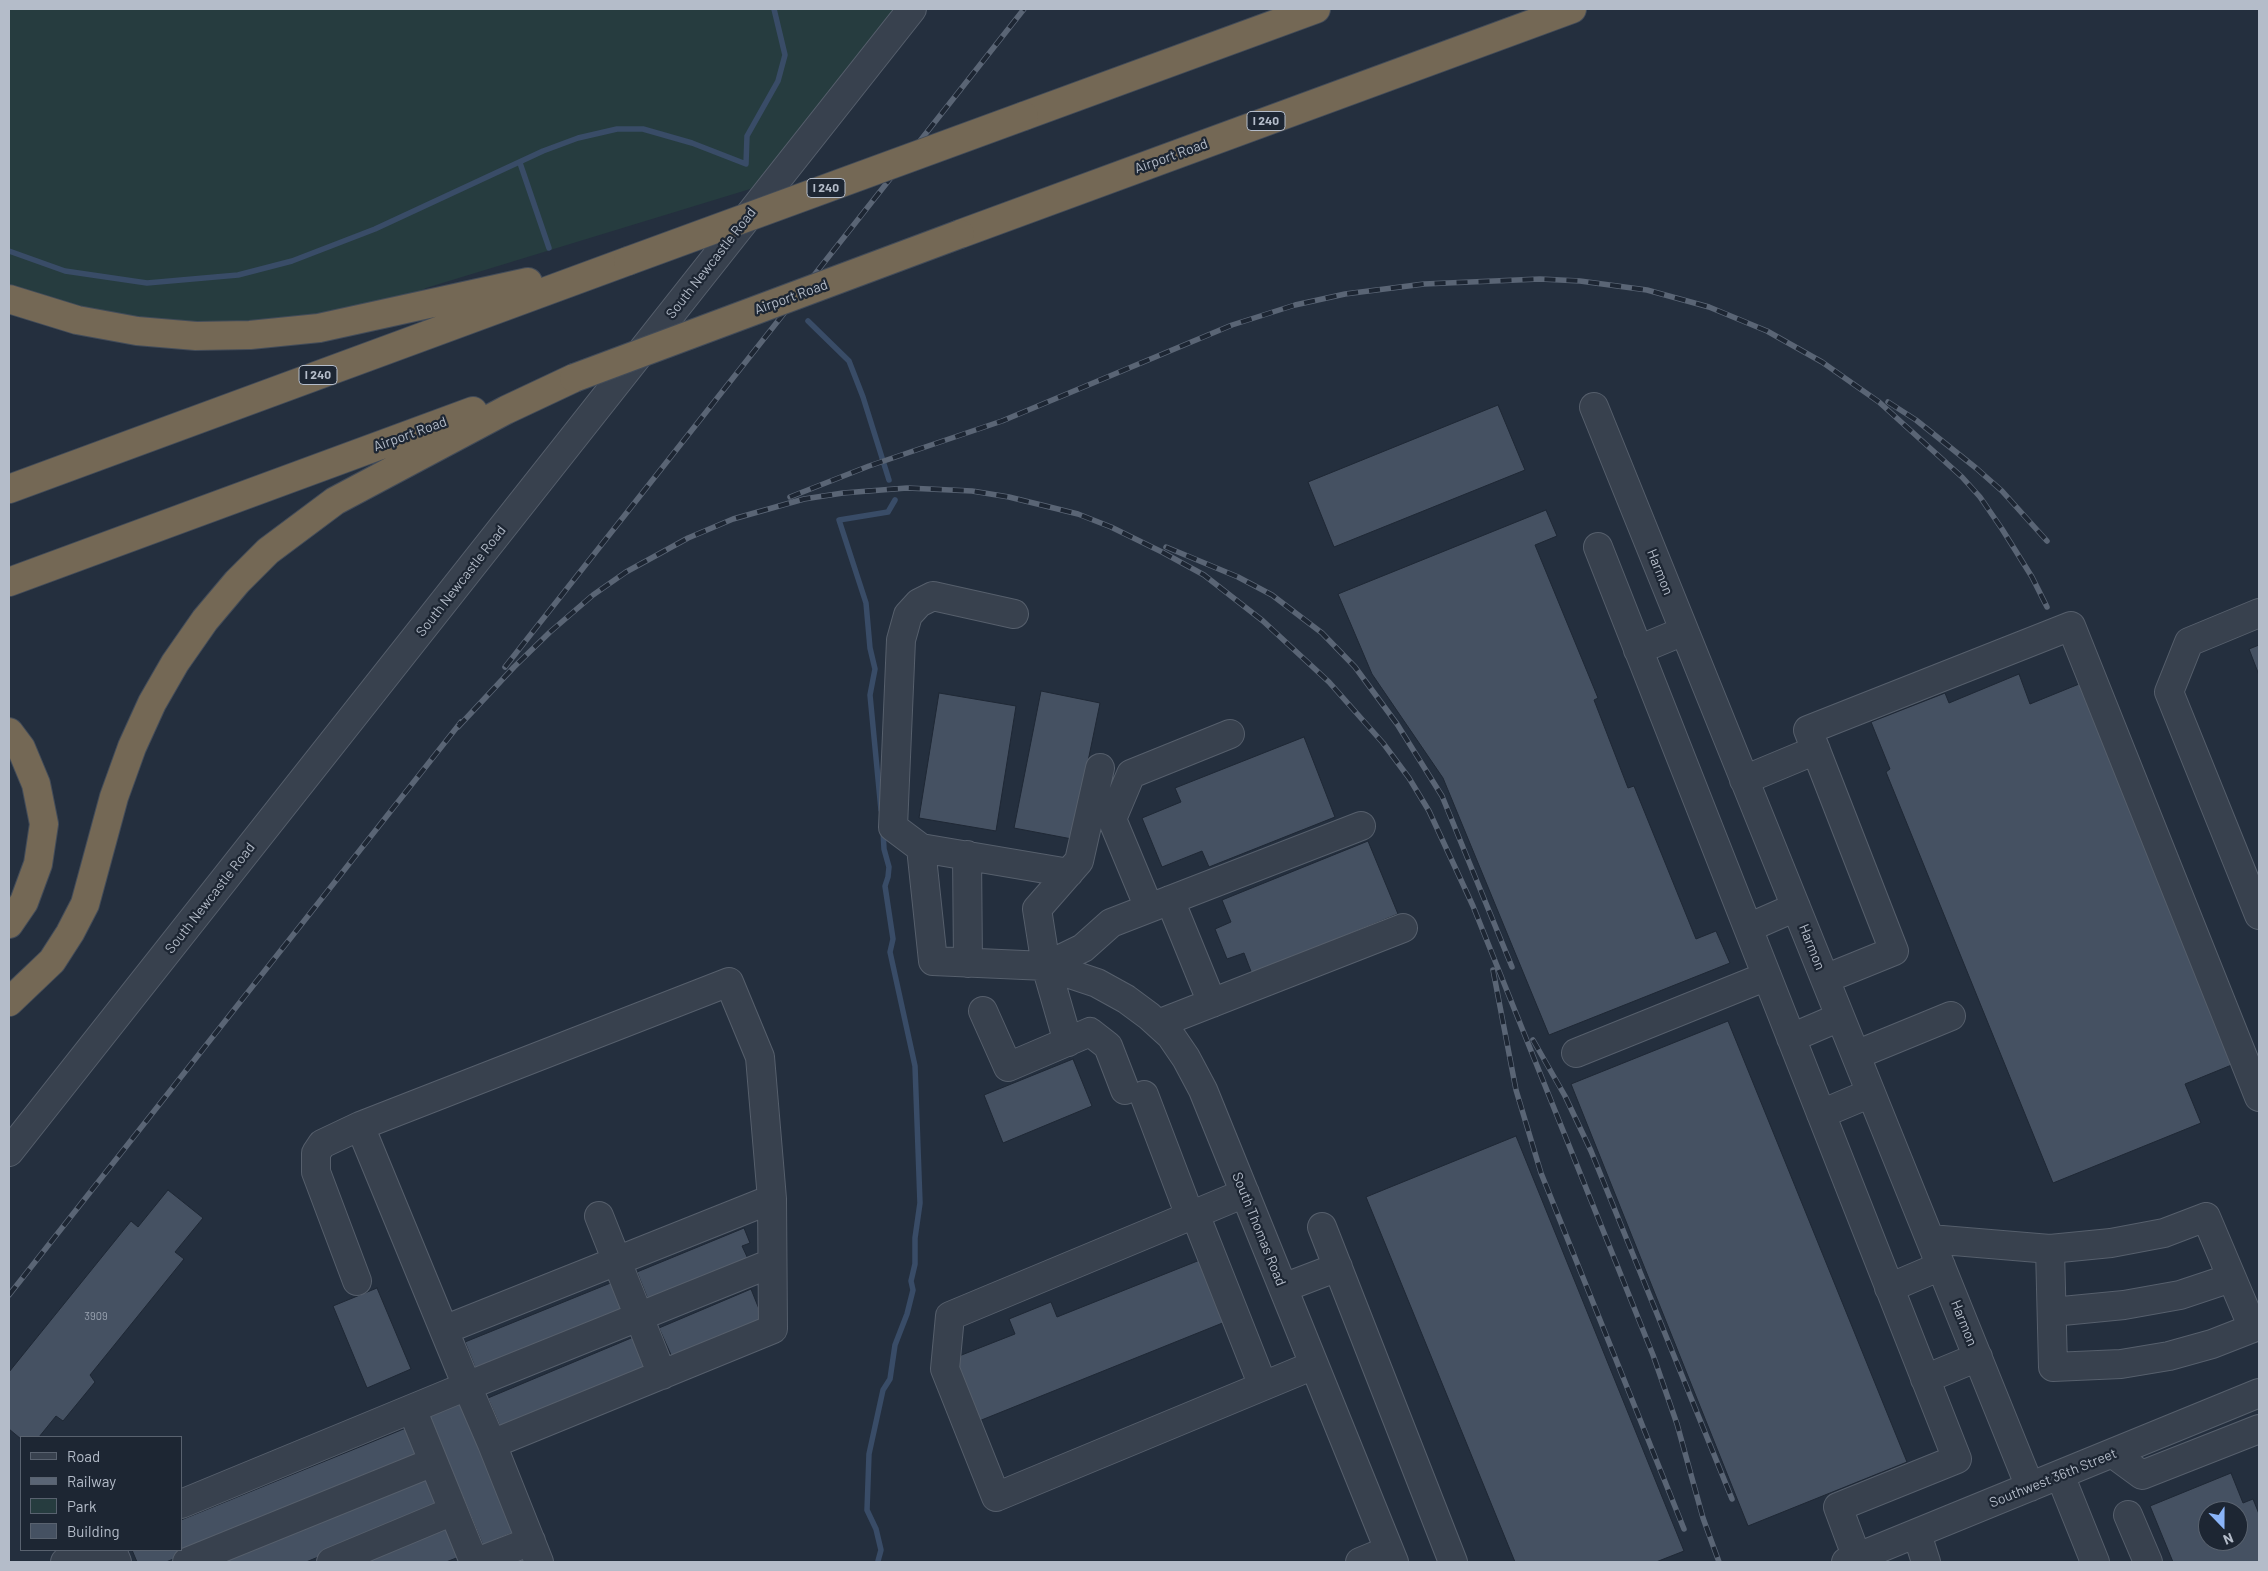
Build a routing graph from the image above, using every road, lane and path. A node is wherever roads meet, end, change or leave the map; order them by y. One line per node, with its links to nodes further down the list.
1 (912, 9): 48 (street, South Newcastle Road)
2 (1316, 9): 4 (highway, I 240, bridge)
3 (1572, 9): 6 (highway, Airport Road / I 240, bridge)
4 (628, 261): 5 (highway); 8 (highway, I 240)
5 (9, 299)
6 (508, 404): 10 (highway, Airport Road / I 240); 34 (highway)
7 (1594, 408): 13 (street, Harmon)
8 (9, 489)
9 (1598, 547): 14 (street)
10 (9, 582)
11 (2259, 613): 26 (street)
12 (1014, 614): 21 (street)
13 (1684, 631): 14 (street); 19 (street, Harmon)
14 (1638, 650): 29 (street)
15 (9, 732): 27 (highway)
16 (1230, 734): 24 (street)
17 (1816, 750): 19 (street); 33 (street); 45 (street)
18 (1100, 768): 23 (street)
19 (1744, 780): 25 (street, Harmon)
20 (1361, 826): 24 (street)
21 (922, 848): 22 (street); 30 (street)
22 (967, 855): 23 (street); 30 (street)
23 (1069, 873): 31 (street)
24 (1159, 904): 31 (street); 35 (street)
25 (1796, 907): 29 (street); 33 (street, Harmon)
26 (2259, 915)
27 (9, 924)
28 (1403, 928): 35 (street)
29 (1748, 928): 32 (street)
30 (968, 963): 31 (street)
31 (1046, 966): 39 (street, South Thomas Road); 41 (street)
32 (1767, 976): 40 (street); 42 (street)
33 (1825, 979): 38 (street, Harmon)
34 (9, 1002)
35 (1212, 1003): 39 (street)
36 (983, 1012): 41 (street)
37 (1951, 1016): 43 (street)
38 (1840, 1017): 40 (street); 43 (street, Harmon)
39 (1158, 1024): 49 (street, South Thomas Road)
40 (1791, 1038): 46 (street)
41 (1068, 1042): 51 (street)
42 (1576, 1053)
43 (1856, 1055): 44 (street, Harmon)
44 (1871, 1093): 46 (street); 54 (street, Harmon)
45 (2259, 1097)
46 (1821, 1114): 63 (street)
47 (360, 1126): 50 (street); 61 (street); 66 (street)
48 (9, 1152)
49 (1245, 1193): 51 (street); 62 (street, South Thomas Road)
50 (772, 1198): 56 (street); 57 (street)
51 (1193, 1215): 72 (street); 72 (street)
52 (599, 1216): 56 (street)
53 (1322, 1226): 59 (street)
54 (1930, 1239): 55 (street); 58 (street, Harmon)
55 (2050, 1249): 60 (street); 64 (street)
56 (617, 1261): 65 (street); 66 (street)
57 (772, 1262): 65 (street); 69 (street)
58 (1942, 1266): 63 (street); 67 (street, Harmon)
59 (1338, 1267): 62 (street); 95 (street)
60 (2231, 1278): 64 (street); 64 (street)
61 (357, 1281)
62 (1283, 1288): 68 (street, South Thomas Road)
63 (1889, 1288): 70 (street)
64 (2052, 1312)
65 (639, 1316): 69 (street); 71 (street)
66 (444, 1330): 71 (street)
67 (1978, 1358): 70 (street); 80 (street, Harmon)
68 (1314, 1365): 72 (street); 87 (street, South Thomas Road)
69 (662, 1375): 76 (street)
70 (1926, 1379): 88 (street)
71 (467, 1386): 74 (street); 76 (street)
72 (1263, 1386)
73 (2253, 1395): 75 (street); 77 (street, Southwest 36th Street)
74 (412, 1409): 78 (street); 81 (street)
75 (2259, 1428): 77 (street)
76 (492, 1444): 86 (street)
77 (2112, 1454): 79 (street, Southwest 36th Street)
78 (433, 1462): 82 (street); 90 (street)
79 (2060, 1475): 80 (street, Southwest 36th Street); 97 (street)
80 (2030, 1488): 84 (street, Southwest 36th Street)
81 (182, 1504)
82 (453, 1511): 91 (street); 92 (street)
83 (2128, 1515): 98 (street)
84 (1917, 1534): 88 (street, Southwest 36th Street); 96 (street)
85 (92, 1551): 89 (street)
86 (535, 1552): 93 (street)
87 (1391, 1556): 94 (street)
88 (1852, 1560)
89 (65, 1562)
90 (187, 1562)
91 (331, 1562)
92 (474, 1562)
93 (478, 1562)
94 (1360, 1562)
95 (1453, 1562)
96 (1926, 1562)
97 (2095, 1562)
98 (2148, 1562)

